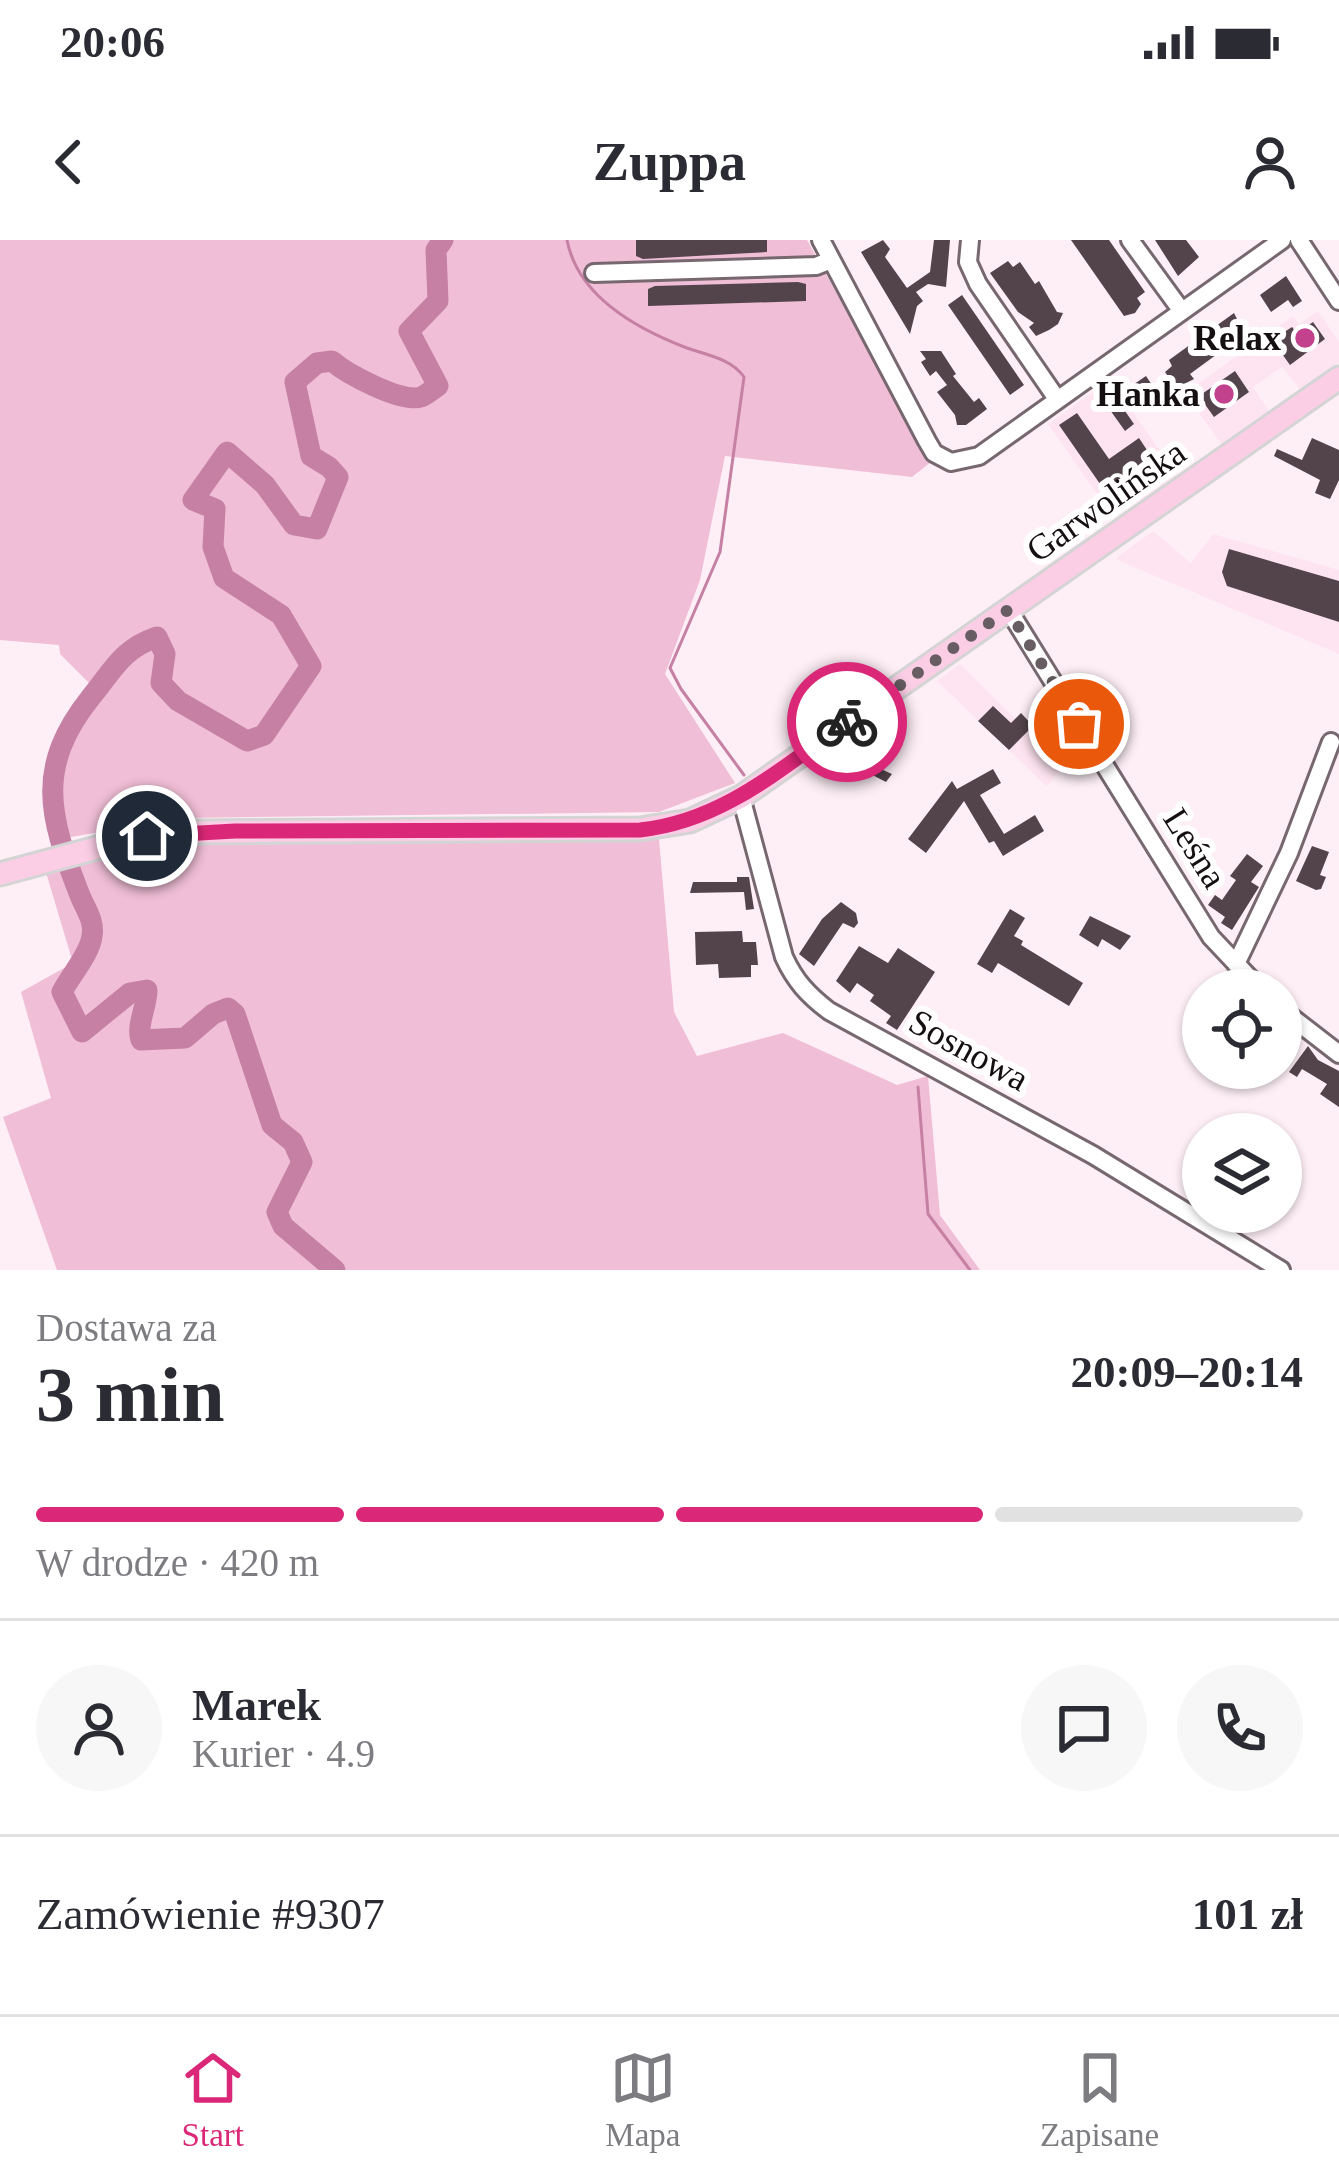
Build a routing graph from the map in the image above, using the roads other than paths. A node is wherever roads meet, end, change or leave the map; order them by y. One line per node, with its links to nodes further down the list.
1 (820, 240): 6 (street)
2 (970, 240): 11 (street)
3 (1130, 240): 9 (street)
4 (1282, 240): 9 (street)
5 (1299, 240): 8 (street)
6 (831, 260): 7 (street); 11 (street)
7 (594, 273)
8 (1339, 301)
9 (1181, 310): 11 (street)
10 (1339, 378): 12 (main road, Garwolińska)
11 (1057, 399)
12 (1008, 610): 14 (main road, Garwolińska); 16 (street, Leśna)
13 (1331, 742): 16 (street)
14 (741, 797): 15 (main road, Garwolińska); 20 (street, Sosnowa)
15 (0, 874)
16 (1236, 964): 17 (street, Leśna)
17 (1241, 969)
18 (1302, 1025): 19 (street)
19 (1339, 1054)
20 (1281, 1270)

